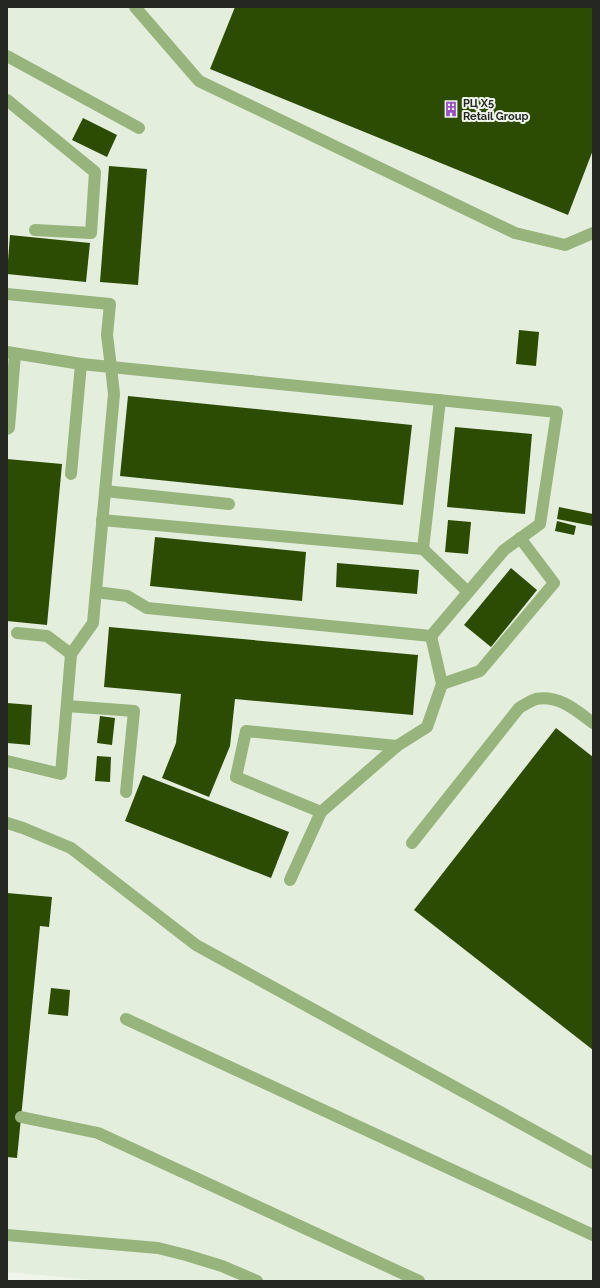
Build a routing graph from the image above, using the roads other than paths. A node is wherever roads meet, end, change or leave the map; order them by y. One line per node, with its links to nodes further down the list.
1 (135, 7): 6 (lane)
2 (7, 56): 4 (lane)
3 (7, 100): 5 (lane)
4 (139, 128)
5 (36, 230)
6 (593, 233)
7 (7, 294): 10 (lane)
8 (11, 353): 9 (lane); 12 (lane)
9 (81, 364): 10 (lane); 13 (lane)
10 (111, 367): 11 (lane); 14 (lane)
11 (440, 400): 17 (lane); 18 (lane)
12 (7, 429)
13 (71, 474)
14 (106, 491): 15 (lane); 16 (lane)
15 (229, 504)
16 (102, 520): 18 (lane); 19 (lane)
17 (520, 538): 20 (lane); 24 (lane)
18 (423, 549): 20 (lane)
19 (96, 592): 22 (lane); 23 (lane)
20 (468, 592): 22 (lane)
21 (17, 633): 23 (lane)
22 (431, 636): 24 (lane)
23 (71, 654): 25 (lane)
24 (442, 684): 27 (lane)
25 (67, 706): 28 (lane); 29 (lane)
26 (593, 723): 32 (lane)
27 (397, 746): 30 (lane); 30 (lane)
28 (7, 761)
29 (126, 792)
30 (321, 812): 33 (lane)
31 (7, 823): 36 (lane)
32 (412, 843)
33 (290, 880)
34 (126, 1019): 38 (lane)
35 (21, 1117): 40 (lane)
36 (593, 1163)
37 (7, 1235): 39 (lane)
38 (593, 1235)
39 (257, 1281)
40 (419, 1281)

